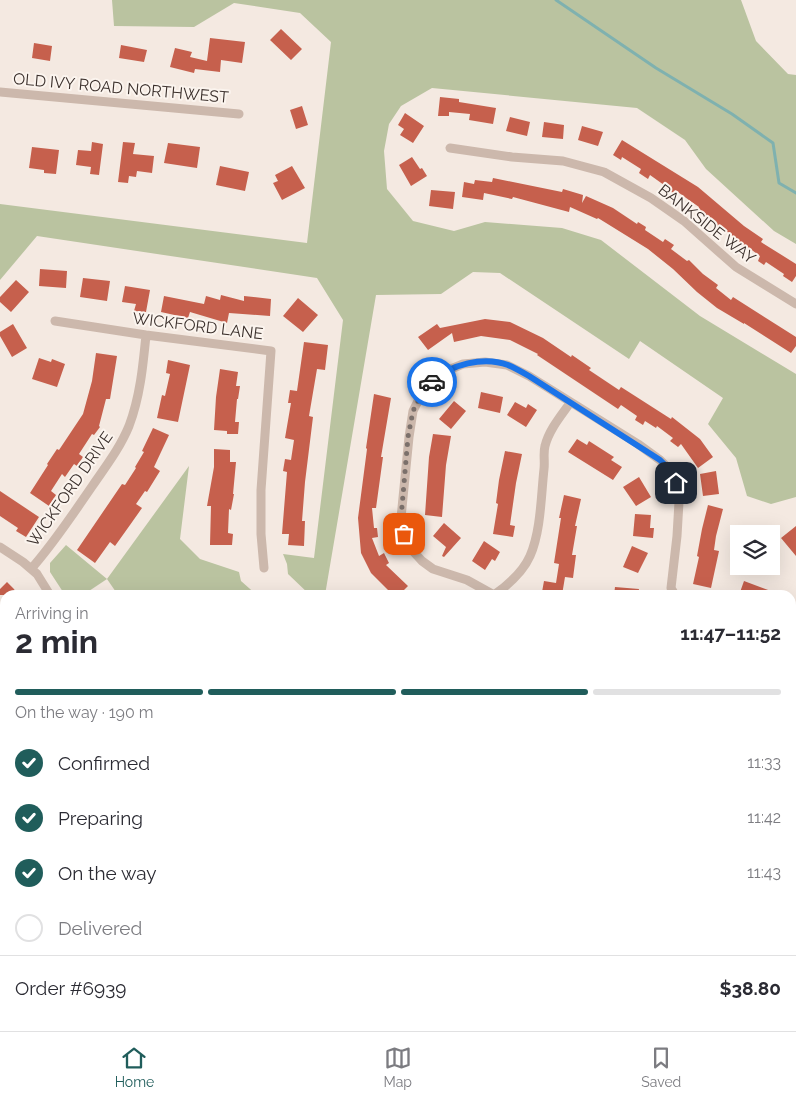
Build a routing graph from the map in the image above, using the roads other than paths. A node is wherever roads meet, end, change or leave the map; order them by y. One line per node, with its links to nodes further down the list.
1 (0, 92): 2 (street, OLD IVY ROAD NORTHWEST)
2 (239, 114)
3 (450, 148): 4 (street, BANKSIDE WAY)
4 (796, 304)
5 (55, 321): 6 (street, WICKFORD LANE)
6 (146, 335): 9 (street, WICKFORD LANE); 10 (street, WICKFORD DRIVE)
7 (570, 403): 12 (street); 13 (street); 14 (street)
8 (0, 547): 10 (street)
9 (264, 568)
10 (31, 569): 11 (street)
11 (47, 590)
12 (485, 590)
13 (501, 590)
14 (672, 590)

